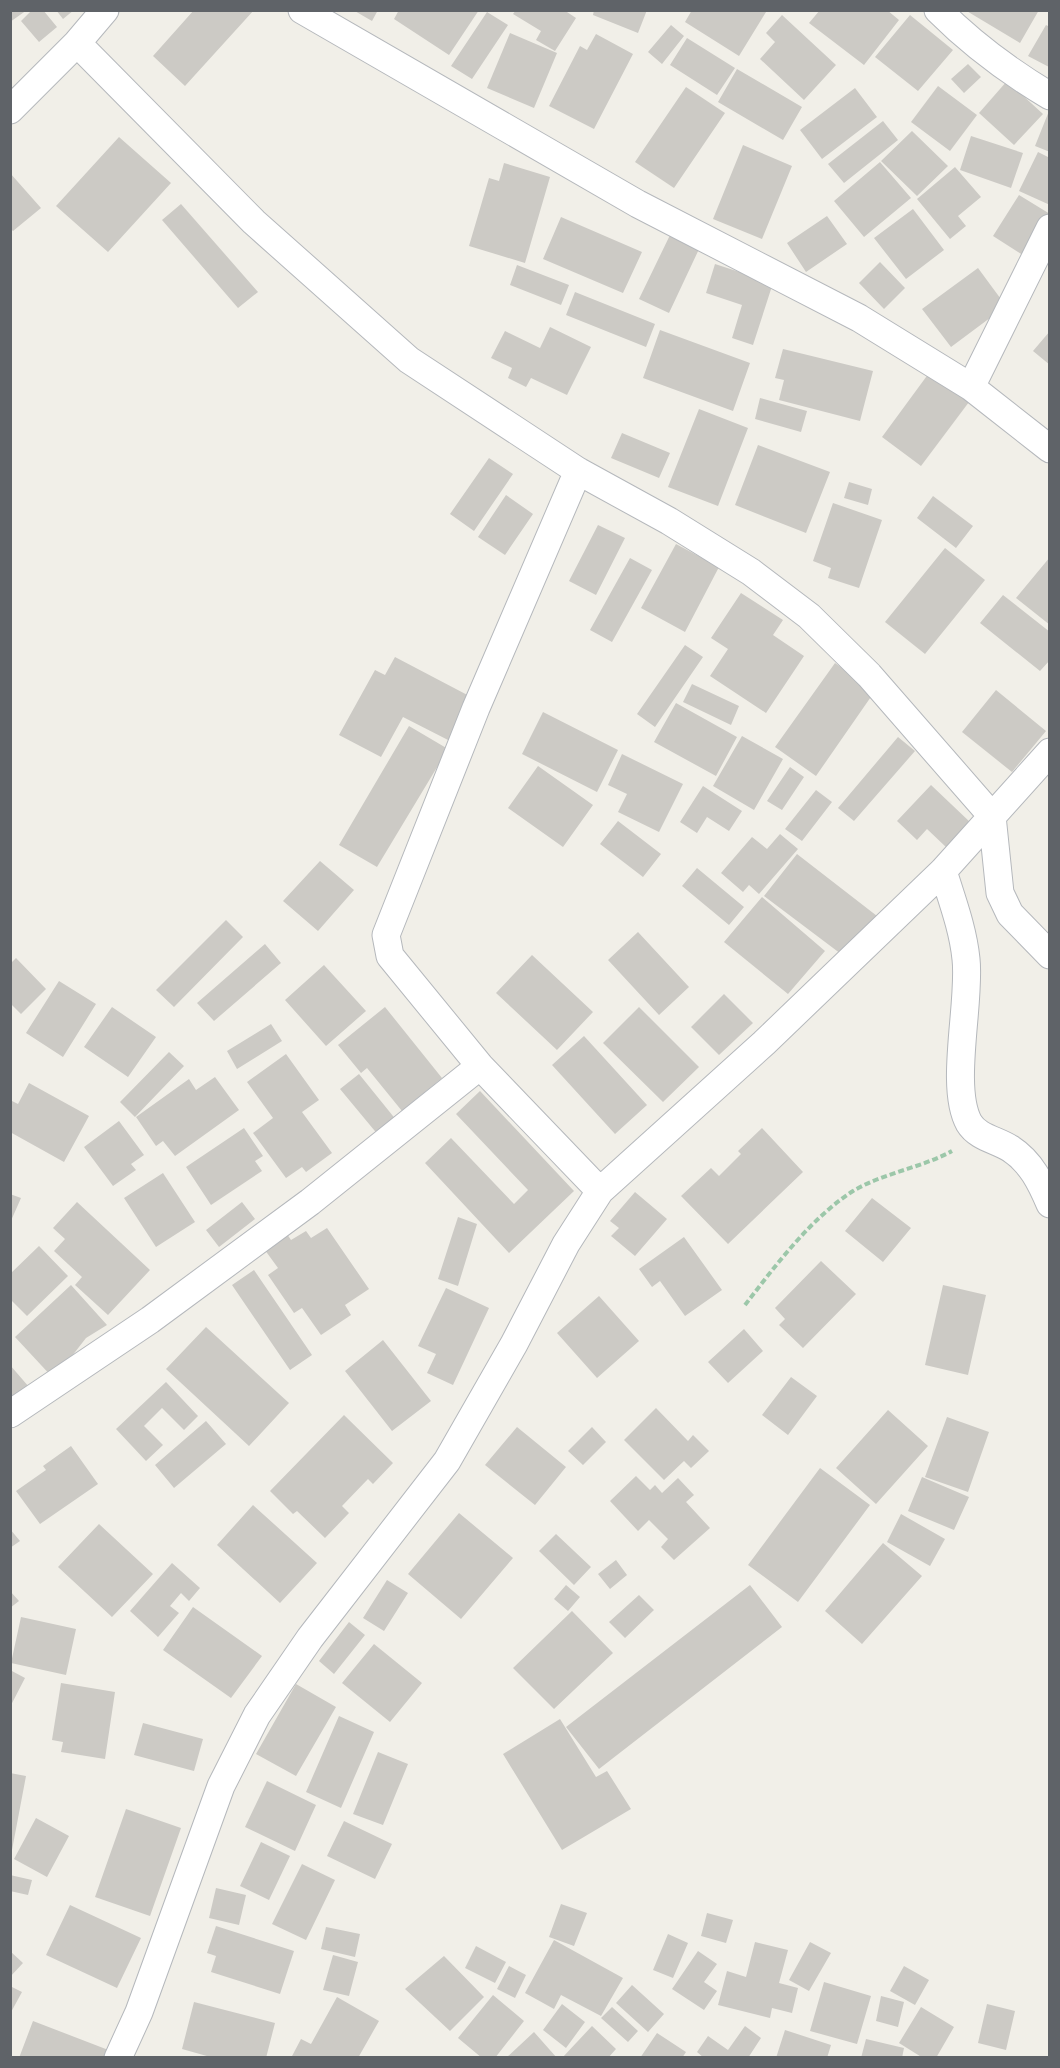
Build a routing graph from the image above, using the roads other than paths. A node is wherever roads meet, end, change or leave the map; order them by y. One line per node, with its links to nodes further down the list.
1 (105, 10): 4 (street)
2 (302, 10): 8 (street)
3 (938, 10): 5 (street)
4 (77, 43): 6 (street); 10 (street)
5 (1050, 96)
6 (10, 110)
7 (1050, 228): 8 (street)
8 (971, 387): 9 (street)
9 (1050, 449)
10 (578, 471): 12 (street); 15 (street)
11 (1050, 752): 12 (street)
12 (992, 816): 13 (street); 14 (street)
13 (943, 871): 16 (street); 17 (street)
14 (1050, 955)
15 (480, 1066): 16 (street); 18 (street)
16 (600, 1191): 19 (street)
17 (1050, 1204)
18 (10, 1414)
19 (118, 2058)

